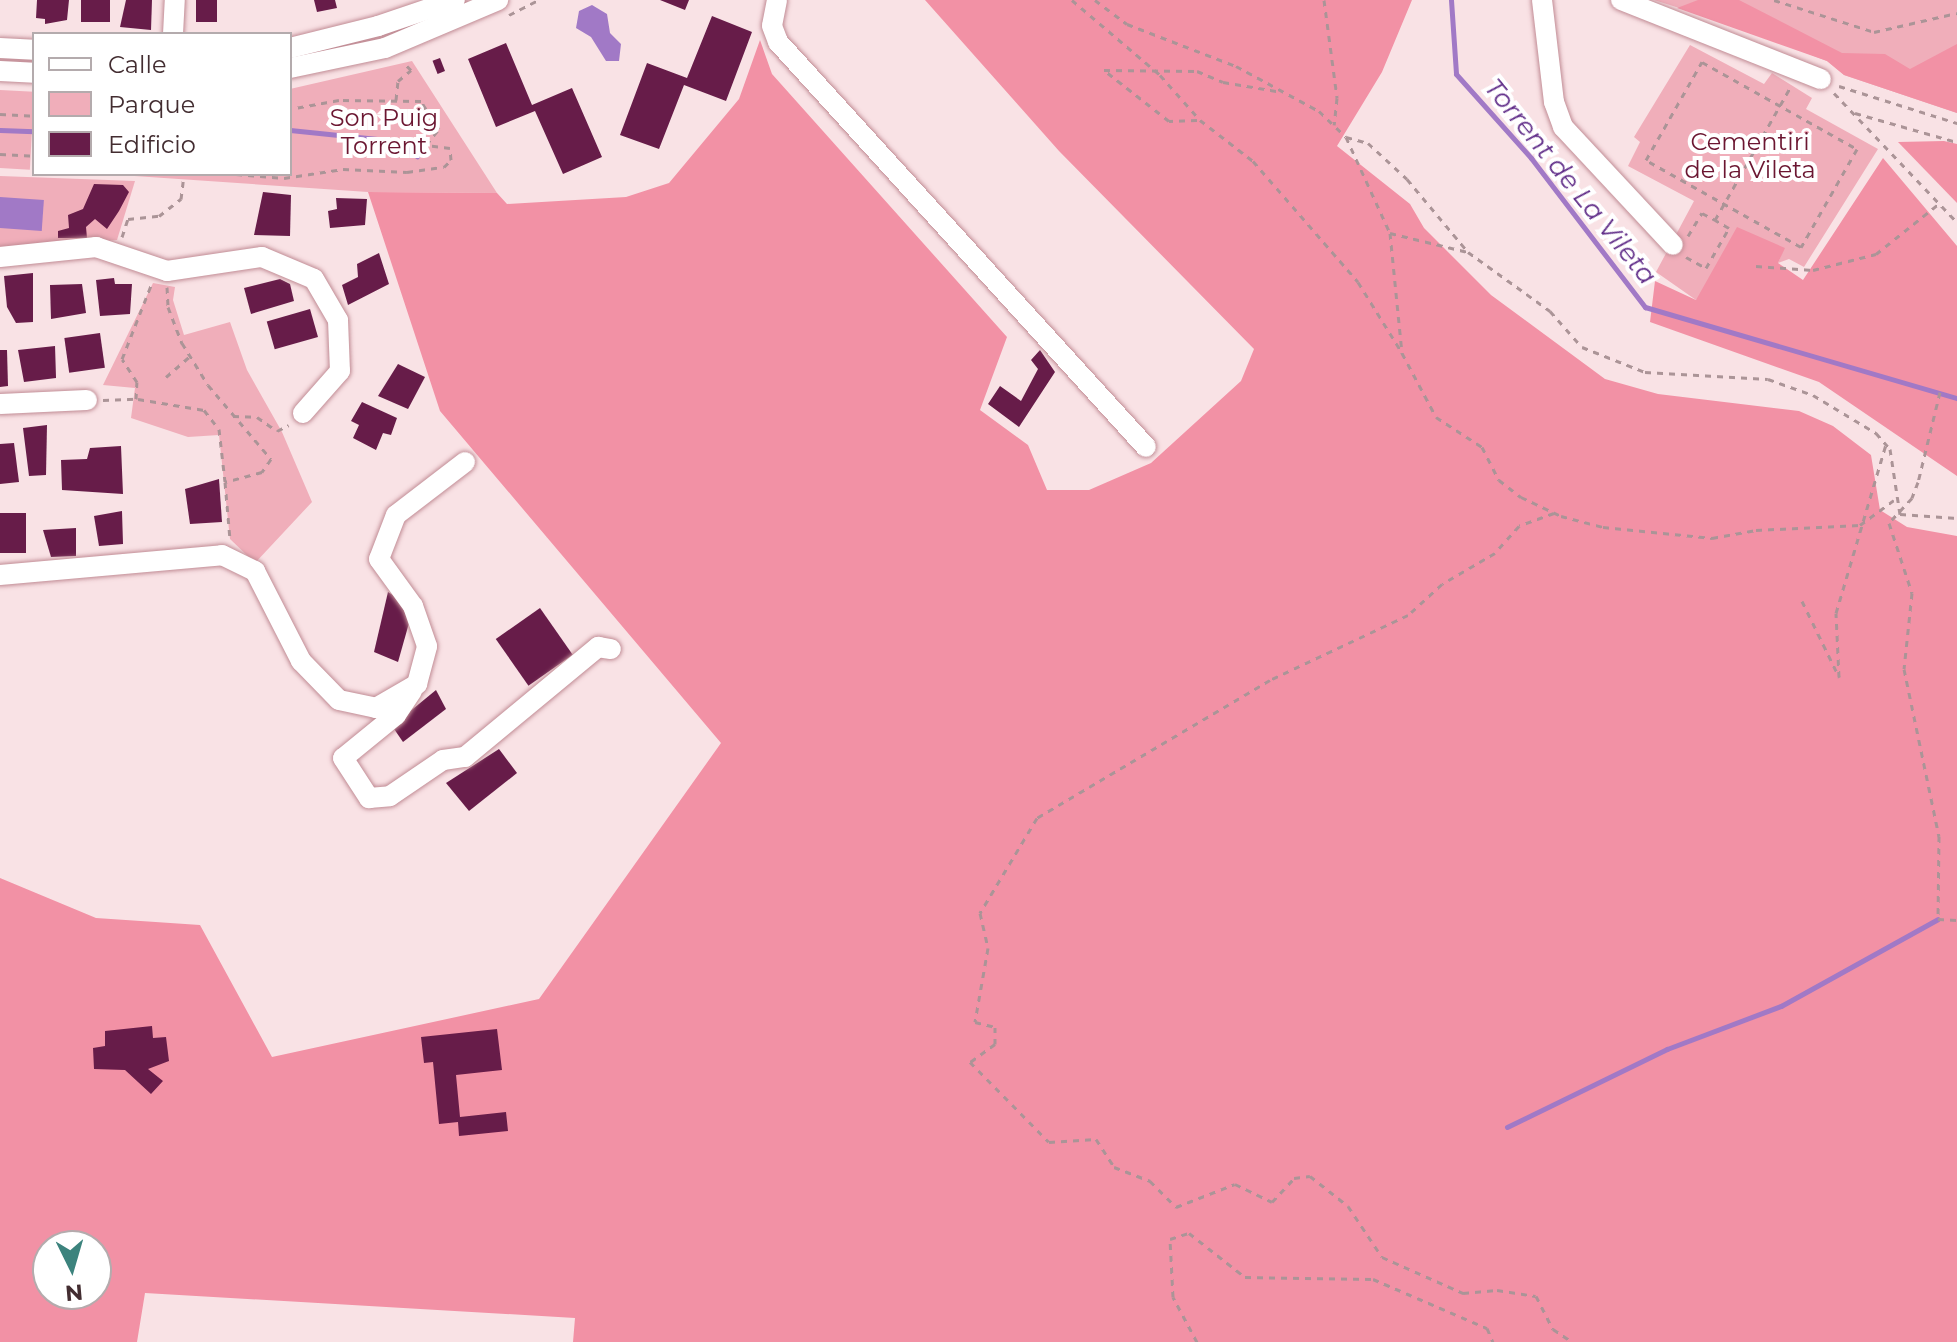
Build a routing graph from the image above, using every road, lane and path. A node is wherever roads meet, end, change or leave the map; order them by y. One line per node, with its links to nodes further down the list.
1 (175, 0): 12 (street)
2 (455, 0): 14 (street)
3 (498, 0): 17 (street)
4 (777, 0): 61 (street)
5 (1072, 0): 21 (path)
6 (1095, 0): 23 (path)
7 (1324, 0): 32 (path)
8 (1542, 0): 45 (street)
9 (1621, 0): 19 (street)
10 (1774, 0): 11 (path)
11 (1957, 13)
12 (173, 32)
13 (0, 48): 15 (street)
14 (292, 48)
15 (32, 50)
16 (404, 63): 24 (path)
17 (292, 68)
18 (0, 71): 20 (street)
19 (1800, 71): 22 (street); 25 (path)
20 (32, 73)
21 (1160, 75): 23 (path); 30 (path); 30 (path)
22 (1821, 79): 27 (path); 31 (path)
23 (1286, 93): 32 (path)
24 (396, 100): 26 (path); 38 (path)
25 (1779, 105): 40 (path); 40 (path); 40 (path)
26 (292, 109)
27 (1851, 112): 34 (path); 39 (path)
28 (0, 114): 29 (path)
29 (32, 116)
30 (1200, 120): 50 (path)
31 (1957, 123)
32 (1334, 125): 33 (path)
33 (1346, 137): 44 (path); 46 (path)
34 (1957, 142)
35 (0, 154): 36 (path)
36 (32, 156)
37 (184, 176): 41 (path)
38 (260, 176)
39 (1941, 202): 43 (path); 48 (path)
40 (1725, 204): 42 (path)
41 (128, 219)
42 (1715, 220): 45 (path); 45 (path)
43 (1957, 222)
44 (1390, 233): 46 (path); 50 (path)
45 (1679, 246)
46 (1468, 252): 60 (path)
47 (0, 257): 49 (street)
48 (1756, 266)
49 (162, 270): 51 (path); 54 (path); 57 (street)
50 (1402, 353): 66 (path)
51 (190, 356): 52 (path); 58 (path)
52 (166, 377)
53 (1940, 392): 65 (path)
54 (136, 399): 55 (path); 63 (path)
55 (87, 400): 56 (street)
56 (0, 404)
57 (303, 413)
58 (233, 416): 59 (path); 63 (path)
59 (283, 431)
60 (1886, 444): 64 (path); 68 (path)
61 (1146, 447)
62 (465, 462): 73 (street)
63 (225, 482): 69 (path)
64 (1895, 499): 65 (path); 68 (path)
65 (1899, 512): 67 (path); 74 (path)
66 (1554, 513): 68 (path); 77 (path)
67 (1957, 518)
68 (1860, 525): 71 (path)
69 (230, 539)
70 (0, 575): 73 (street)
71 (1802, 601)
72 (611, 649): 73 (street)
73 (417, 684)
74 (1957, 920)
75 (1197, 1342): 76 (path)
76 (1493, 1342)
77 (1572, 1342)

